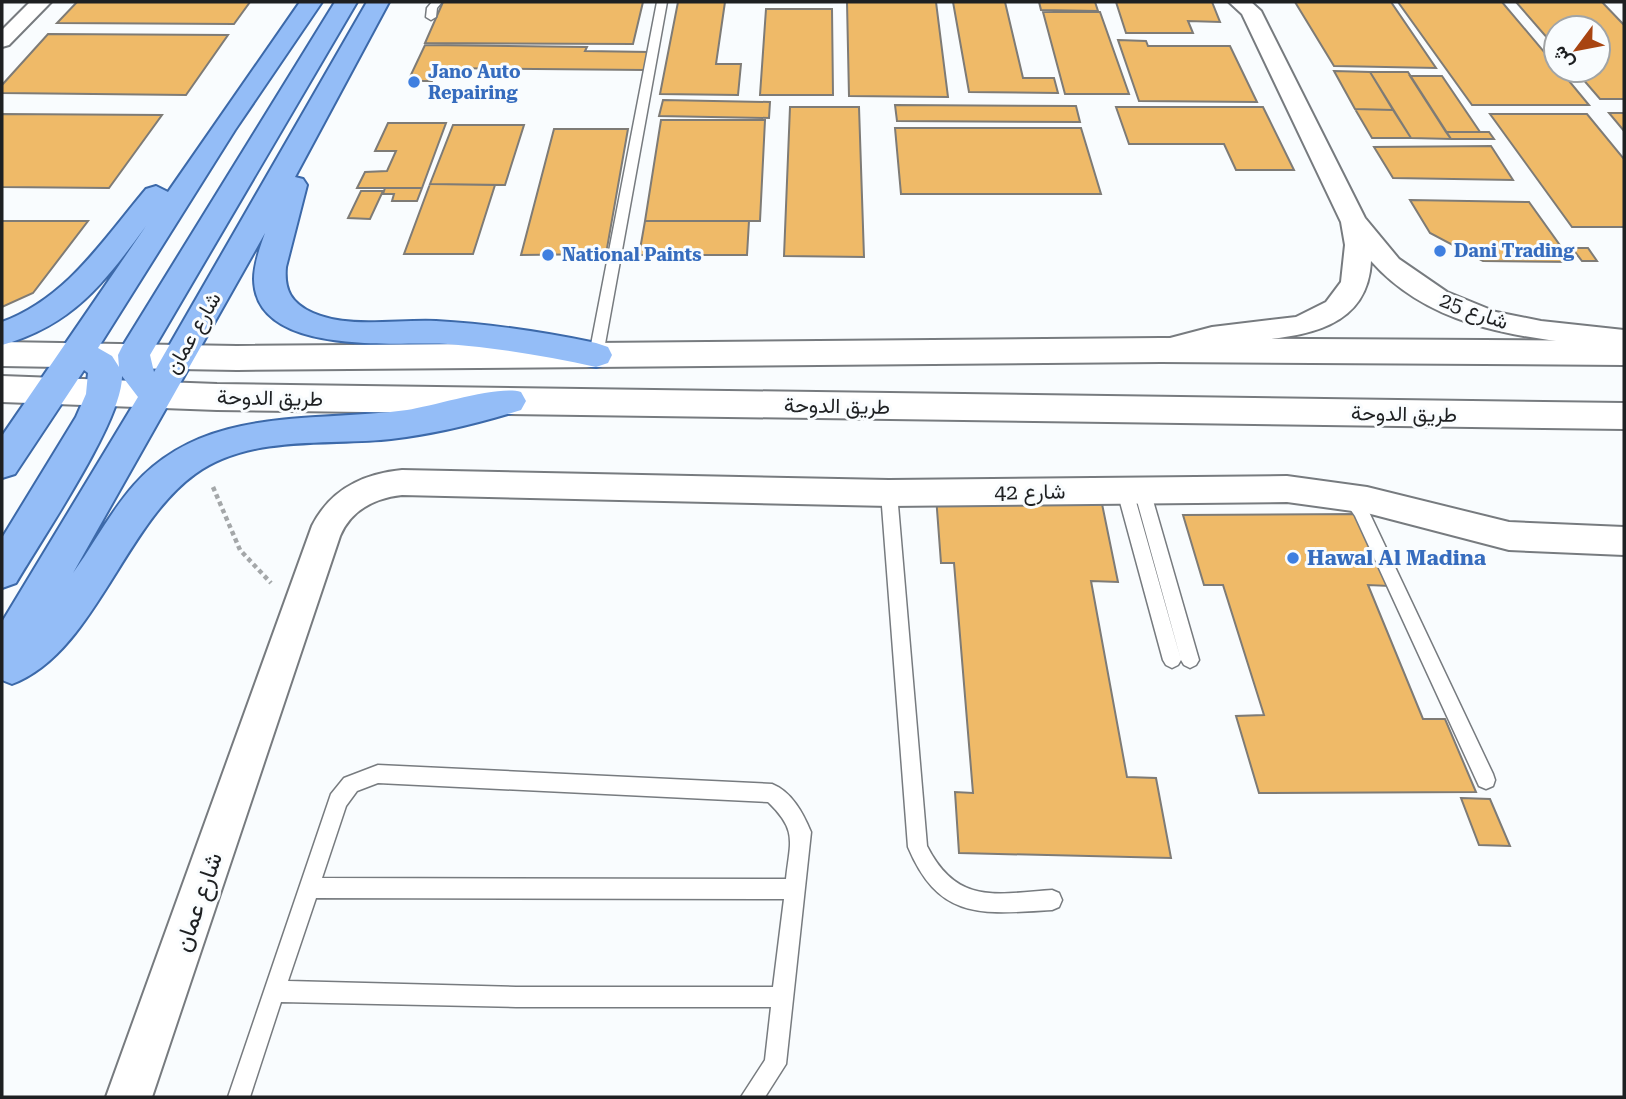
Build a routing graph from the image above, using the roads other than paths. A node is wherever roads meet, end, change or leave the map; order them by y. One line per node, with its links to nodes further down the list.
1 (41, 2): 9 (street)
2 (311, 2): 10 (main road)
3 (346, 2): 19 (main road)
4 (378, 2): 11 (main road, شارع عمان)
5 (437, 2): 8 (lane)
6 (662, 2): 20 (lane)
7 (1248, 5): 12 (street, شارع 25)
8 (431, 17)
9 (2, 41)
10 (222, 130): 13 (main road); 18 (main road)
11 (296, 154): 20 (main road); 21 (main road, شارع عمان)
12 (1354, 222): 14 (street, شارع 25); 15 (street, شارع 25)
13 (2, 334)
14 (1624, 340)
15 (1161, 350): 16 (main road, طريق الدوحة); 20 (main road, طريق الدوحة)
16 (1624, 352)
17 (2, 354): 18 (main road, طريق الدوحة)
18 (76, 354): 19 (main road, طريق الدوحة); 23 (main road); 24 (main road)
19 (134, 355): 21 (main road, طريق الدوحة); 25 (main road)
20 (596, 355): 21 (main road, طريق الدوحة)
21 (180, 356): 25 (main road, شارع عمان)
22 (2, 389): 23 (main road, طريق الدوحة)
23 (50, 391): 24 (main road, طريق الدوحة); 28 (main road)
24 (104, 393): 25 (main road, طريق الدوحة); 34 (main road)
25 (158, 394): 26 (main road, طريق الدوحة); 35 (main road, شارع عمان)
26 (509, 401): 27 (main road, طريق الدوحة); 38 (main road)
27 (1618, 418)
28 (2, 464)
29 (1133, 491): 30 (street, شارع 42); 31 (street, شارع 42); 36 (lane); 37 (lane)
30 (889, 493): 33 (street, شارع 42); 42 (lane)
31 (1348, 496): 32 (street, شارع 42); 39 (lane)
32 (1624, 541)
33 (321, 548): 45 (street, شارع عمان)
34 (2, 571)
35 (2, 659)
36 (1172, 660)
37 (1190, 660)
38 (2, 673)
39 (1486, 780)
40 (309, 888): 41 (lane); 41 (lane); 43 (lane)
41 (795, 889): 44 (lane)
42 (1052, 900)
43 (274, 991): 44 (lane); 46 (lane)
44 (783, 997): 47 (lane)
45 (128, 1097)
46 (239, 1097)
47 (752, 1097)

